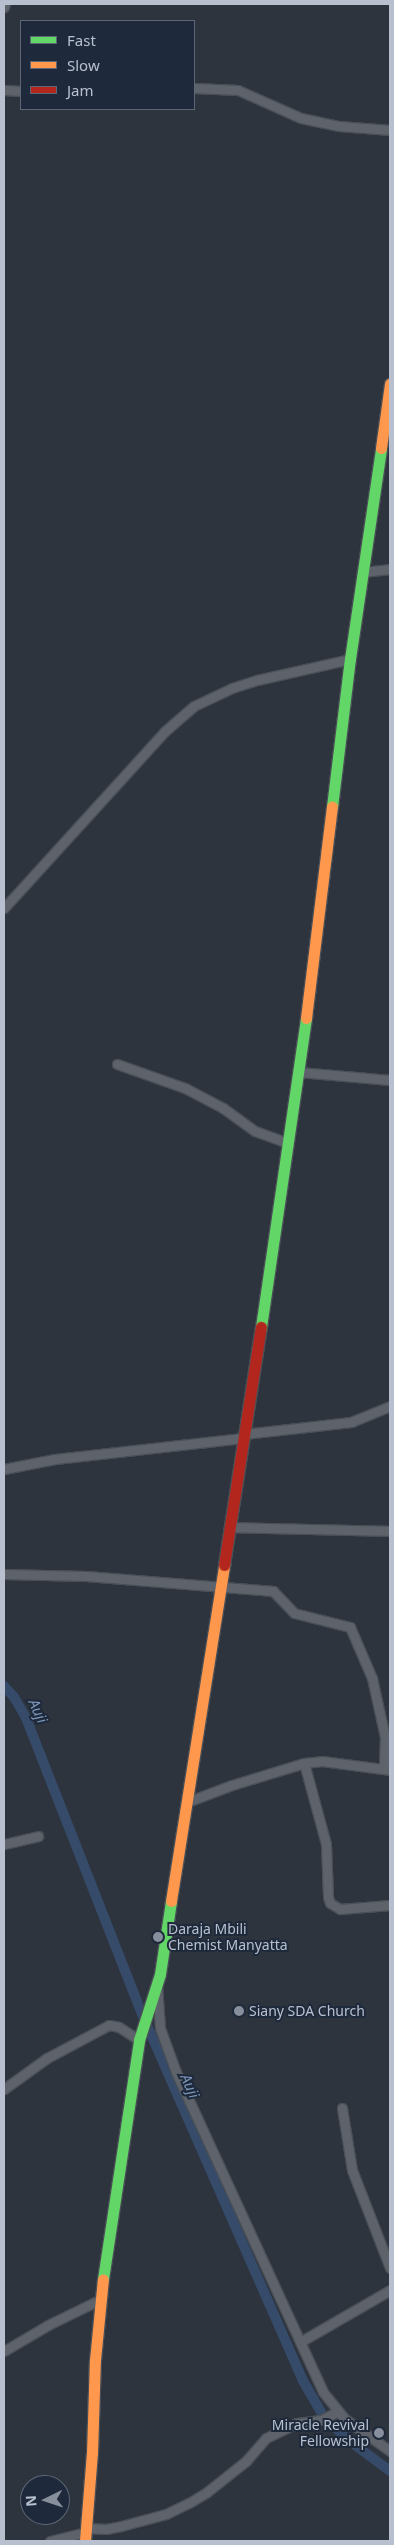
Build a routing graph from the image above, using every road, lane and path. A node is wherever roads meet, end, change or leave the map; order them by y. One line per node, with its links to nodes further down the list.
1 (195, 88): 4 (street)
2 (4, 90): 3 (street)
3 (20, 91)
4 (390, 130)
5 (390, 384): 7 (street)
6 (390, 569): 7 (street)
7 (362, 572): 8 (street)
8 (350, 659): 9 (street); 11 (street)
9 (4, 908)
10 (118, 1064): 13 (street)
11 (299, 1072): 12 (street); 13 (street)
12 (390, 1080)
13 (288, 1143): 15 (street)
14 (390, 1406): 15 (street)
15 (244, 1436): 16 (street); 17 (street)
16 (4, 1469)
17 (229, 1527): 18 (street); 20 (street)
18 (390, 1531)
19 (4, 1574): 20 (street)
20 (220, 1587): 22 (street); 23 (street)
21 (304, 1763): 22 (street); 23 (street); 26 (street)
22 (387, 1769)
23 (187, 1802): 27 (street)
24 (38, 1836): 25 (street)
25 (4, 1844)
26 (390, 1905)
27 (157, 1985): 28 (street); 34 (street)
28 (140, 2038): 29 (street); 33 (street)
29 (4, 2089)
30 (342, 2108): 31 (street)
31 (390, 2268)
32 (390, 2290): 34 (street)
33 (100, 2300): 35 (street); 38 (street)
34 (300, 2342): 36 (street)
35 (4, 2351)
36 (334, 2413): 37 (street); 38 (street)
37 (390, 2451)
38 (86, 2534): 39 (street)
39 (50, 2541)

